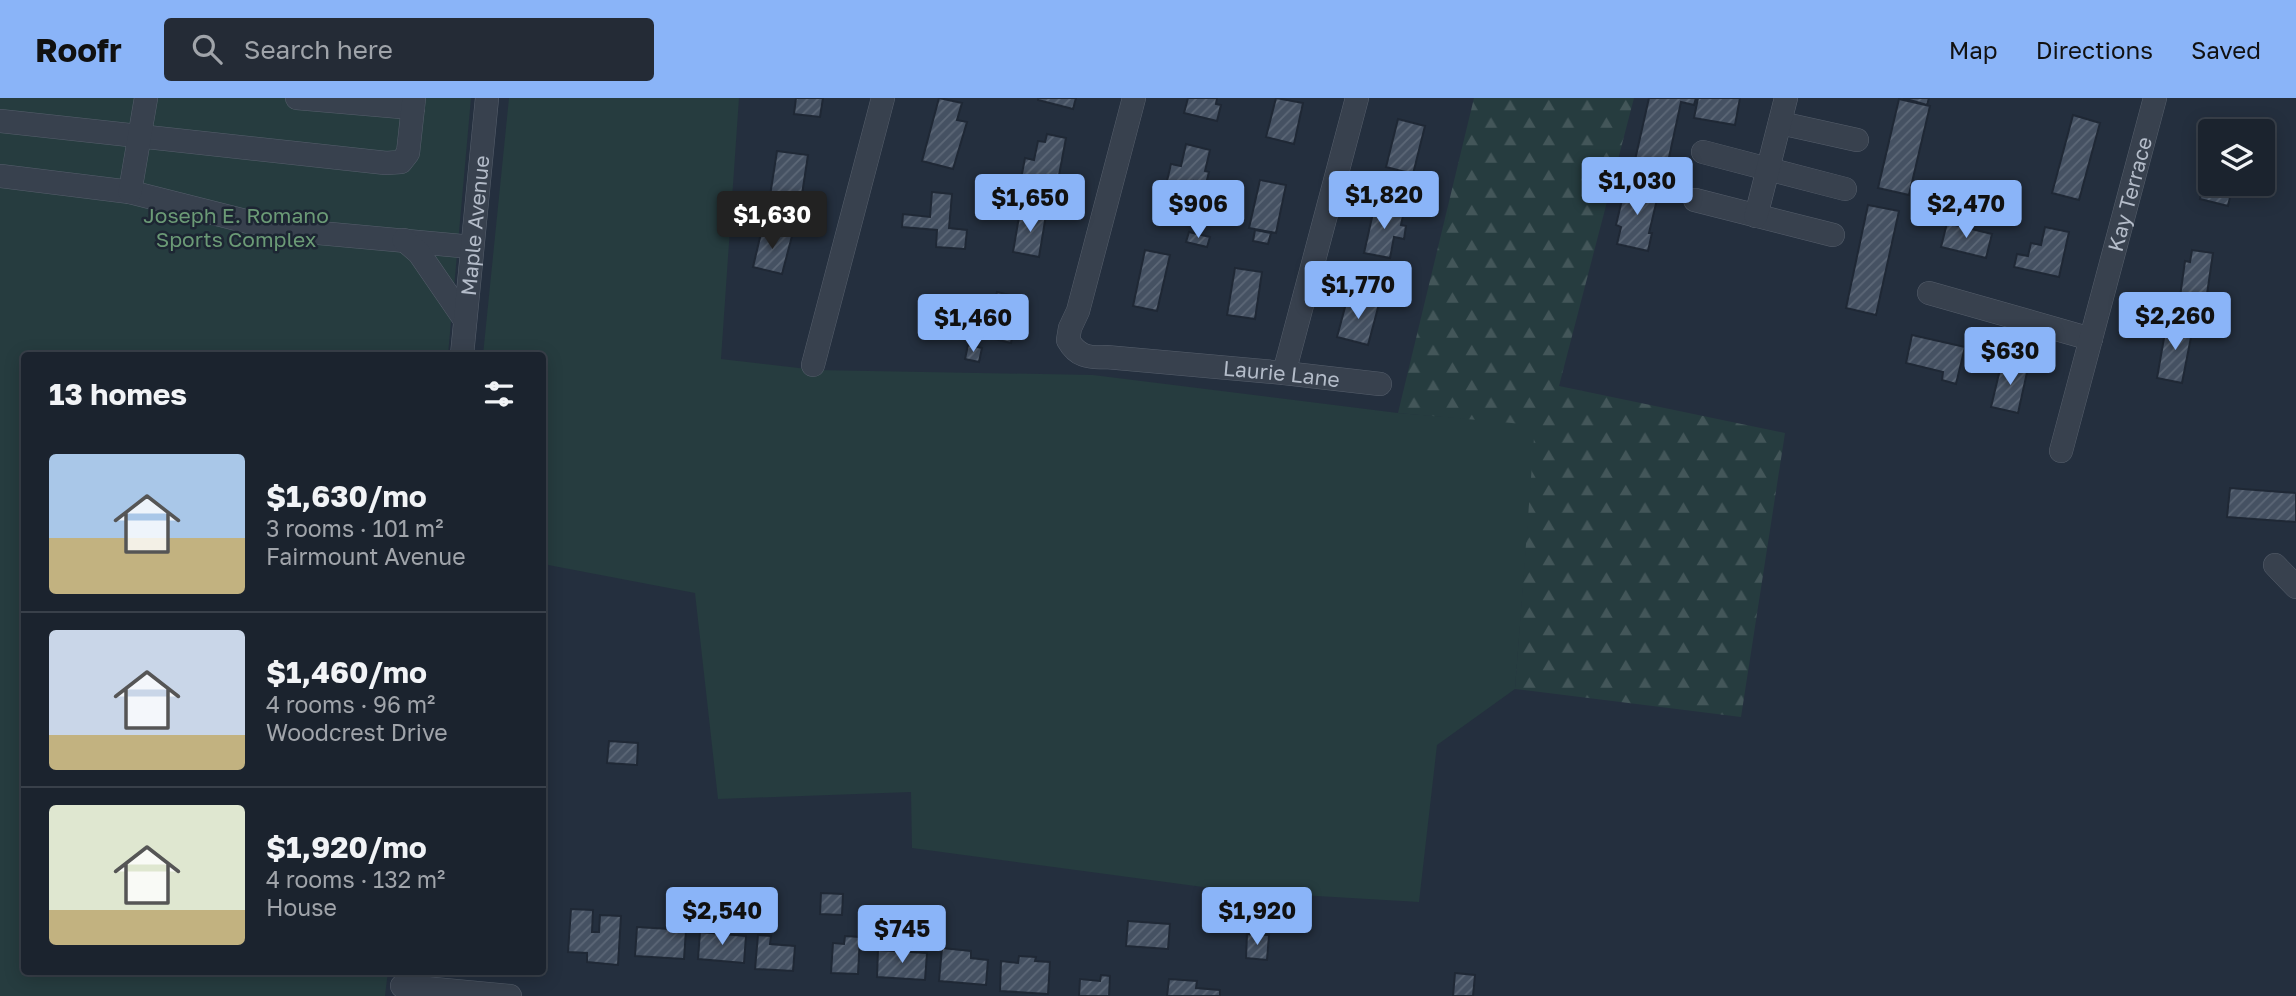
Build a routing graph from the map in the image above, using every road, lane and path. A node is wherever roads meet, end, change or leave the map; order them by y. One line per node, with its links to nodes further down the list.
1 (146, 98): 12 (street)
2 (297, 98): 9 (street)
3 (487, 98): 23 (street, Maple Avenue)
4 (883, 98): 28 (street)
5 (1134, 98): 29 (street, Laurie Lane)
6 (1357, 98): 29 (street)
7 (1786, 98): 11 (street)
8 (2155, 98): 26 (street, Kay Terrace)
9 (413, 103): 12 (street)
10 (0, 121): 12 (street)
11 (1780, 123): 13 (street); 15 (street)
12 (138, 135): 18 (street)
13 (1857, 140)
14 (1703, 152): 15 (street)
15 (1768, 168): 17 (street); 20 (street)
16 (0, 176): 18 (street)
17 (1844, 189)
18 (130, 192): 22 (street)
19 (1695, 200): 20 (street)
20 (1756, 216): 21 (street)
21 (1833, 235)
22 (404, 240): 23 (street); 25 (street)
23 (472, 247): 25 (street, Maple Avenue)
24 (1929, 293): 26 (street)
25 (465, 320): 27 (street, Maple Avenue)
26 (2091, 339): 31 (street, Kay Terrace)
27 (462, 352)
28 (813, 365)
29 (1284, 373): 30 (street, Laurie Lane)
30 (1380, 384)
31 (2062, 451)
32 (2275, 565): 33 (street)
33 (2296, 587)
34 (402, 984): 35 (street)
35 (510, 996)

